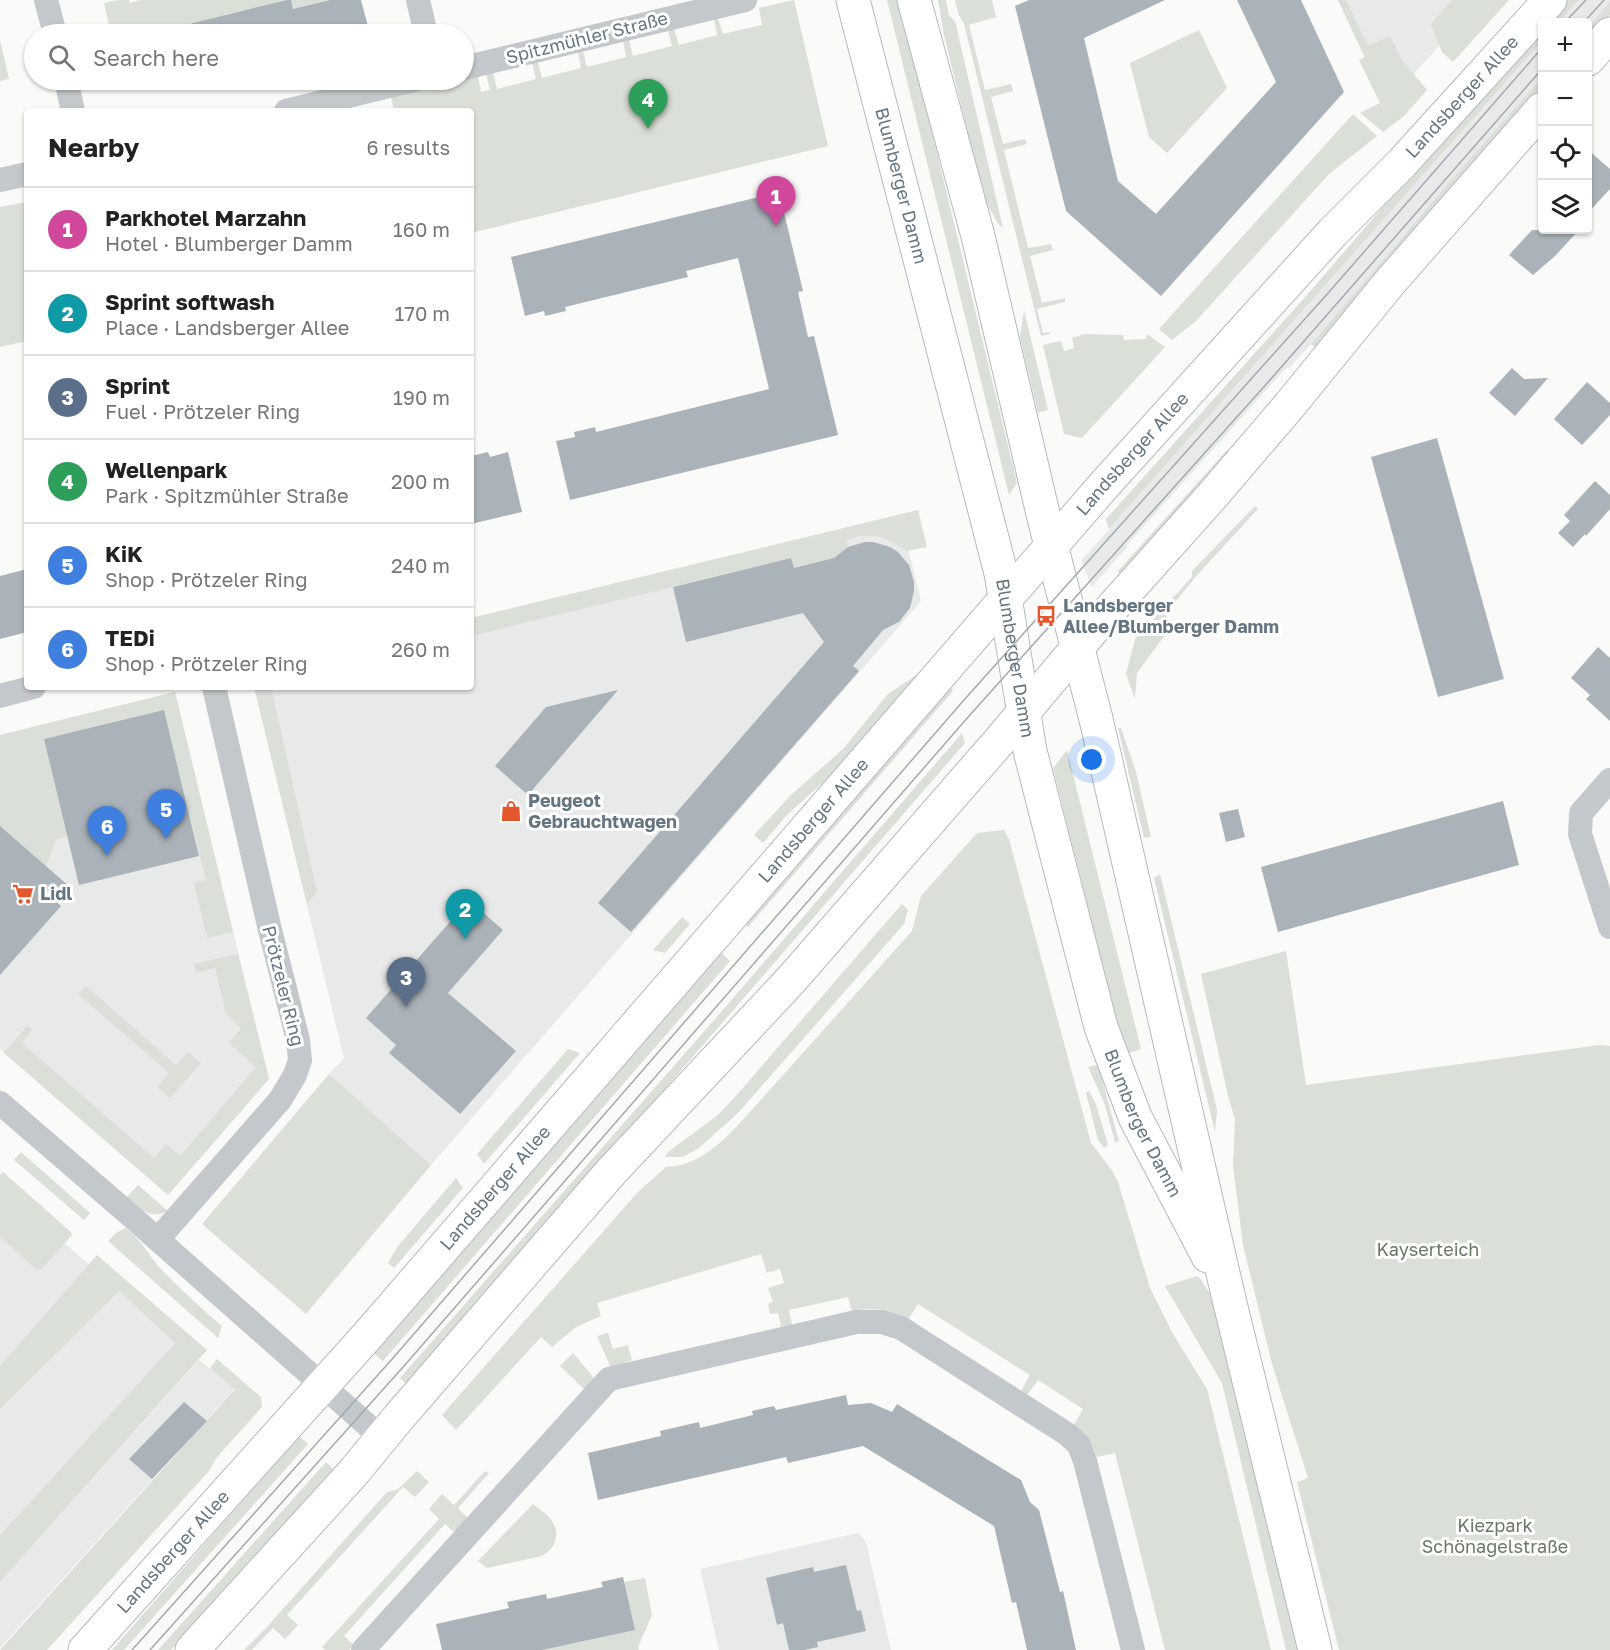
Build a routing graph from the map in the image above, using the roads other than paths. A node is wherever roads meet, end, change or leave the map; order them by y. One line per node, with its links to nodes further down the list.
1 (46, 0): 7 (street)
2 (418, 0): 8 (street)
3 (745, 0): 11 (street, Spitzmühler Straße)
4 (853, 0): 20 (main road, Blumberger Damm)
5 (914, 0): 19 (main road, Blumberger Damm)
6 (1551, 0): 19 (main road, Landsberger Allee)
7 (52, 24)
8 (424, 24)
9 (1610, 34): 10 (main road)
10 (1592, 54)
11 (474, 66)
12 (68, 90): 14 (street)
13 (373, 90): 15 (street)
14 (72, 108)
15 (298, 108)
16 (1538, 114): 21 (main road)
17 (24, 175): 18 (street)
18 (0, 180)
19 (1051, 546): 20 (main road, Landsberger Allee); 21 (main road, Blumberger Damm)
20 (1006, 598): 25 (main road, Blumberger Damm); 31 (main road, Landsberger Allee)
21 (1077, 650): 25 (main road); 30 (main road, Blumberger Damm)
22 (24, 690): 24 (street)
23 (215, 690): 29 (street, Prötzeler Ring)
24 (0, 696)
25 (1024, 713): 30 (main road, Blumberger Damm); 32 (main road)
26 (1610, 780): 27 (street)
27 (1610, 927)
28 (0, 1103): 29 (street)
29 (158, 1239): 31 (street)
30 (1228, 1295): 37 (main road, Blumberger Damm)
31 (322, 1386): 32 (street); 33 (main road, Landsberger Allee)
32 (382, 1438): 34 (main road)
33 (85, 1650)
34 (192, 1650)
35 (363, 1650): 36 (street)
36 (1133, 1650)
37 (1315, 1650)

